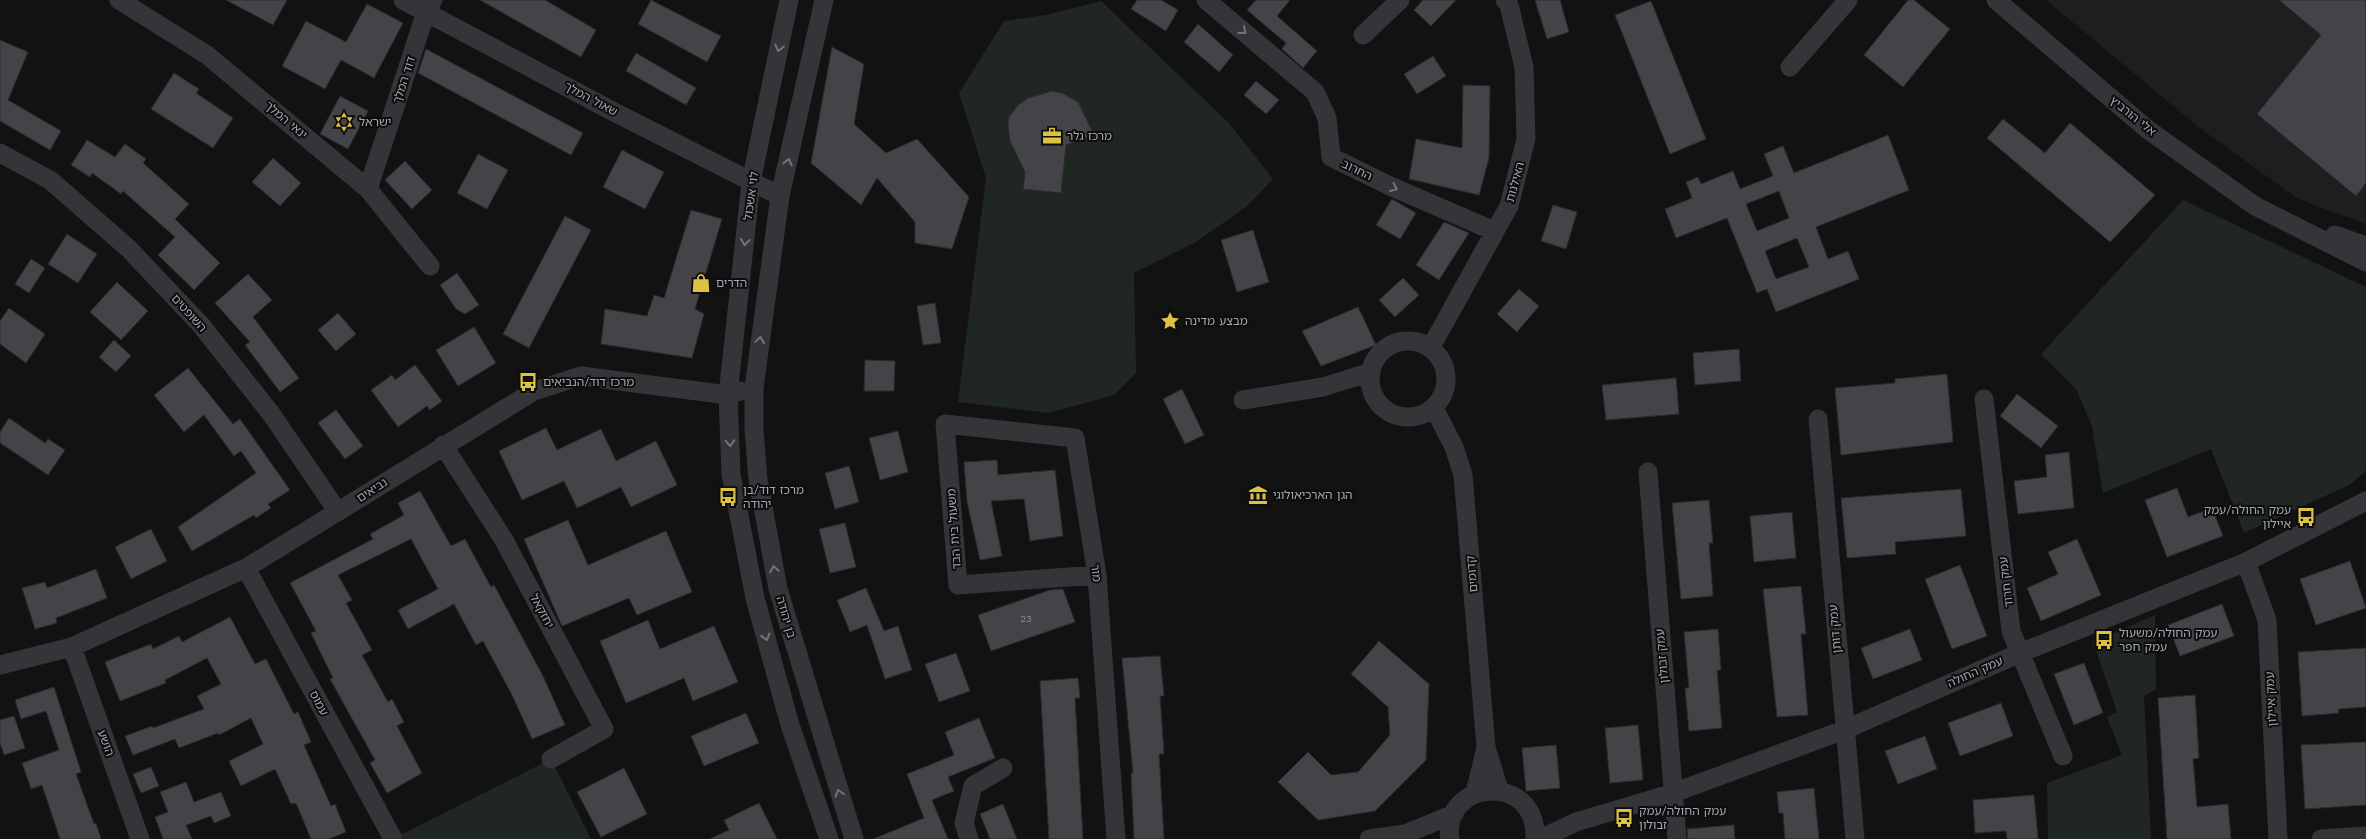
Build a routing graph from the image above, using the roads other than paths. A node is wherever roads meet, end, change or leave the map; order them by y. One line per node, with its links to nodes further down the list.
1 (119, 0): 15 (street, ינאי המלך)
2 (403, 0): 10 (street, שאול המלך)
3 (789, 0): 14 (street, לוי אשכול, one-way to 14)
4 (824, 0): 16 (street, one-way to 4)
5 (1206, 0): 18 (street, החרוב, one-way to 18)
6 (1400, 0): 11 (street)
7 (1505, 0): 18 (street, האילנות)
8 (1848, 0): 12 (street)
9 (1996, 0): 17 (street, אלי הורביץ)
10 (430, 6): 14 (street, שאול המלך); 15 (street, דוד המלך)
11 (1363, 35)
12 (1790, 67)
13 (0, 153): 34 (street, השופטים)
14 (752, 182): 16 (street, שאול המלך); 25 (street, לוי אשכול, one-way to 25)
15 (368, 188): 21 (street, ינאי המלך)
16 (780, 196): 24 (street, one-way to 16)
17 (2279, 218): 19 (street, אלי הורביץ); 20 (street, אלי הורביץ)
18 (1494, 231): 22 (street, האילנות)
19 (2366, 246)
20 (2366, 262)
21 (430, 266)
22 (1431, 347): 23 (street); 28 (street)
23 (1370, 372): 27 (street); 28 (street)
24 (754, 388): 25 (street, נביאים); 57 (street, בן יהודה, one-way to 24)
25 (728, 395): 31 (street, נביאים); 56 (street, בן יהודה, one-way to 56)
26 (1984, 399): 39 (street, עמק חרוד)
27 (1244, 400)
28 (1434, 408): 42 (street, קדומים)
29 (1818, 419): 41 (street, עמק דותן)
30 (946, 424): 37 (street, מור); 37 (street, משעול בית הבד)
31 (443, 445): 34 (street, נביאים); 44 (street, יחזקאל)
32 (1648, 472): 47 (street, עמק זבולון)
33 (2366, 501): 35 (street, עמק החולה)
34 (338, 512): 36 (street, נביאים)
35 (2246, 562): 39 (street, עמק החולה); 67 (street, עמק איילון)
36 (246, 568): 38 (street, נביאים); 54 (street, עמוס)
37 (1097, 575): 59 (street, מור)
38 (72, 647): 40 (street, נביאים); 55 (street, הושע)
39 (2020, 652): 41 (street, עמק החולה); 43 (street, עמק חרוד)
40 (0, 665)
41 (1844, 730): 47 (street, עמק החולה); 66 (street, עמק דותן)
42 (1486, 747): 46 (street, קדומים); 48 (street, קדומים)
43 (2063, 756)
44 (551, 759)
45 (1003, 768): 58 (street)
46 (1499, 790): 48 (street); 50 (street)
47 (1673, 793): 51 (street, עמק החולה); 65 (street, עמק זבולון)
48 (1475, 794): 49 (street)
49 (1454, 814): 52 (street); 62 (street)
50 (1533, 818): 51 (street, עמק החולה); 63 (street)
51 (1576, 822): 64 (street, עמק החולה)
52 (1406, 834): 60 (street); 61 (street)
53 (2366, 836): 68 (street)
54 (392, 837)
55 (140, 839)
56 (829, 839)
57 (854, 839)
58 (969, 839)
59 (1116, 839)
60 (1369, 839)
61 (1428, 839)
62 (1450, 839)
63 (1535, 839)
64 (1540, 839)
65 (1677, 839)
66 (1855, 839)
67 (2278, 839)
68 (2321, 839)

